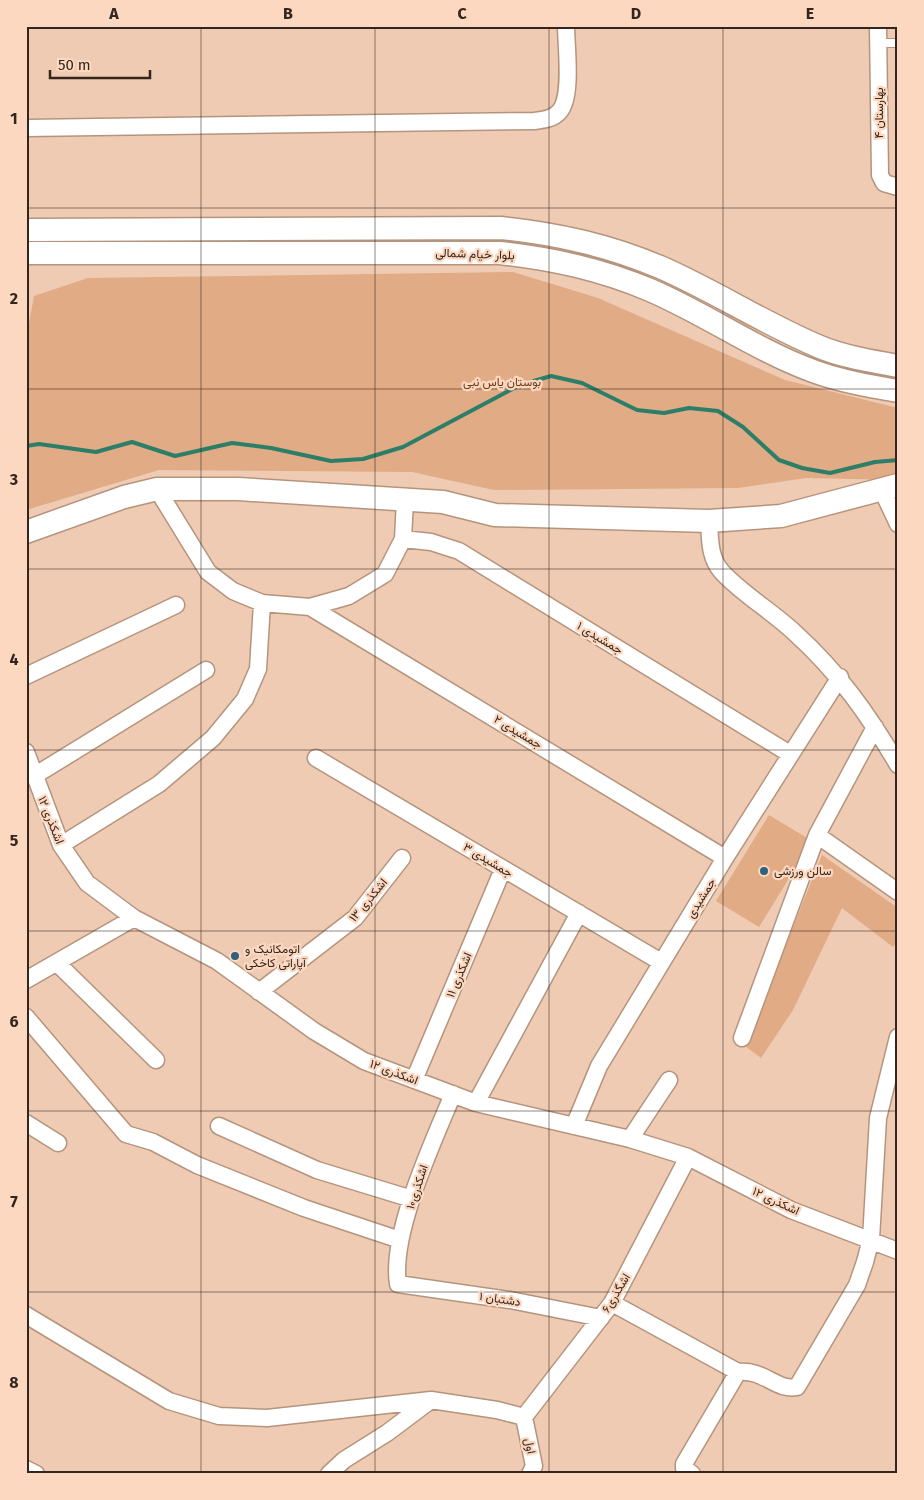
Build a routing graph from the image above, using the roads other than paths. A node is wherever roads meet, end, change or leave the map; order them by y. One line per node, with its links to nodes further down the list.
1 (566, 26): 5 (street)
2 (878, 26): 3 (street, بهارستان ۴)
3 (878, 43): 4 (lane); 6 (street, بهارستان ۴)
4 (898, 43)
5 (26, 128)
6 (898, 188)
7 (318, 229): 8 (street, بلوار خیام شمالی); 9 (street); 11 (street, بلوار خیام شمالی)
8 (26, 230)
9 (317, 253): 10 (street, بلوار خیام شمالی); 12 (street, بلوار خیام شمالی)
10 (28, 254)
11 (898, 366)
12 (898, 391)
13 (889, 486): 16 (street); 17 (street)
14 (157, 488): 15 (street); 18 (street); 20 (street)
15 (405, 500): 16 (street); 19 (street)
16 (709, 521): 25 (street)
17 (898, 524)
18 (26, 532)
19 (403, 539): 22 (street); 28 (street, جمشیدی ۱)
20 (262, 603): 22 (street); 33 (street)
21 (176, 605): 24 (street)
22 (310, 607): 35 (street, جمشیدی ۲)
23 (206, 670): 31 (street)
24 (26, 676)
25 (840, 677): 26 (street); 28 (street, جمشیدی)
26 (875, 727): 30 (street); 32 (street)
27 (26, 752): 31 (street, اشکذری ۱۲)
28 (790, 754): 35 (street, جمشیدی)
29 (316, 758): 36 (street, جمشیدی ۳)
30 (898, 765)
31 (34, 776): 33 (street, اشکذری ۱۲)
32 (817, 835): 37 (street); 46 (street)
33 (61, 845): 39 (street, اشکذری ۱۲)
34 (402, 858): 43 (street, اشکذری ۱۳)
35 (725, 858): 40 (street, جمشیدی)
36 (503, 869): 38 (street, جمشیدی ۳); 48 (street, اشکذری ۱۱)
37 (898, 892)
38 (578, 913): 40 (street, جمشیدی ۳); 51 (street)
39 (134, 918): 41 (street); 43 (street, اشکذری ۱۲)
40 (661, 962): 54 (street, جمشیدی)
41 (58, 964): 42 (street); 47 (street)
42 (27, 978)
43 (259, 992): 48 (street, اشکذری ۱۲)
44 (26, 1016): 60 (street)
45 (898, 1037): 59 (street)
46 (742, 1038)
47 (156, 1060)
48 (414, 1080): 50 (street, اشکذری ۱۲)
49 (669, 1080): 55 (street)
50 (452, 1094): 51 (street, اشکذری ۱۲); 58 (street, اشکذری۱۰)
51 (476, 1103): 54 (street, اشکذری ۱۲)
52 (26, 1123): 56 (street)
53 (219, 1126): 58 (street)
54 (574, 1126): 55 (street, اشکذری ۱۲)
55 (630, 1139): 57 (street, اشکذری ۱۲)
56 (58, 1142)
57 (688, 1157): 59 (street, اشکذری ۱۲); 63 (street, اشگذری۶)
58 (412, 1199): 60 (street, اشکذری۱۰)
59 (871, 1239): 61 (street, اشکذری ۱۲); 66 (street)
60 (400, 1240): 62 (street, اشکذری۱۰)
61 (898, 1251)
62 (398, 1284): 65 (street, دشتبان ۱)
63 (612, 1303): 65 (street, اشگذری۶); 66 (street)
64 (26, 1315): 67 (street)
65 (601, 1318): 68 (street, اشگذری۶)
66 (738, 1372): 73 (street)
67 (432, 1400): 68 (street); 71 (street)
68 (524, 1416): 72 (street, اول)
69 (26, 1469): 70 (street)
70 (36, 1474)
71 (328, 1474)
72 (530, 1474)
73 (692, 1474)

